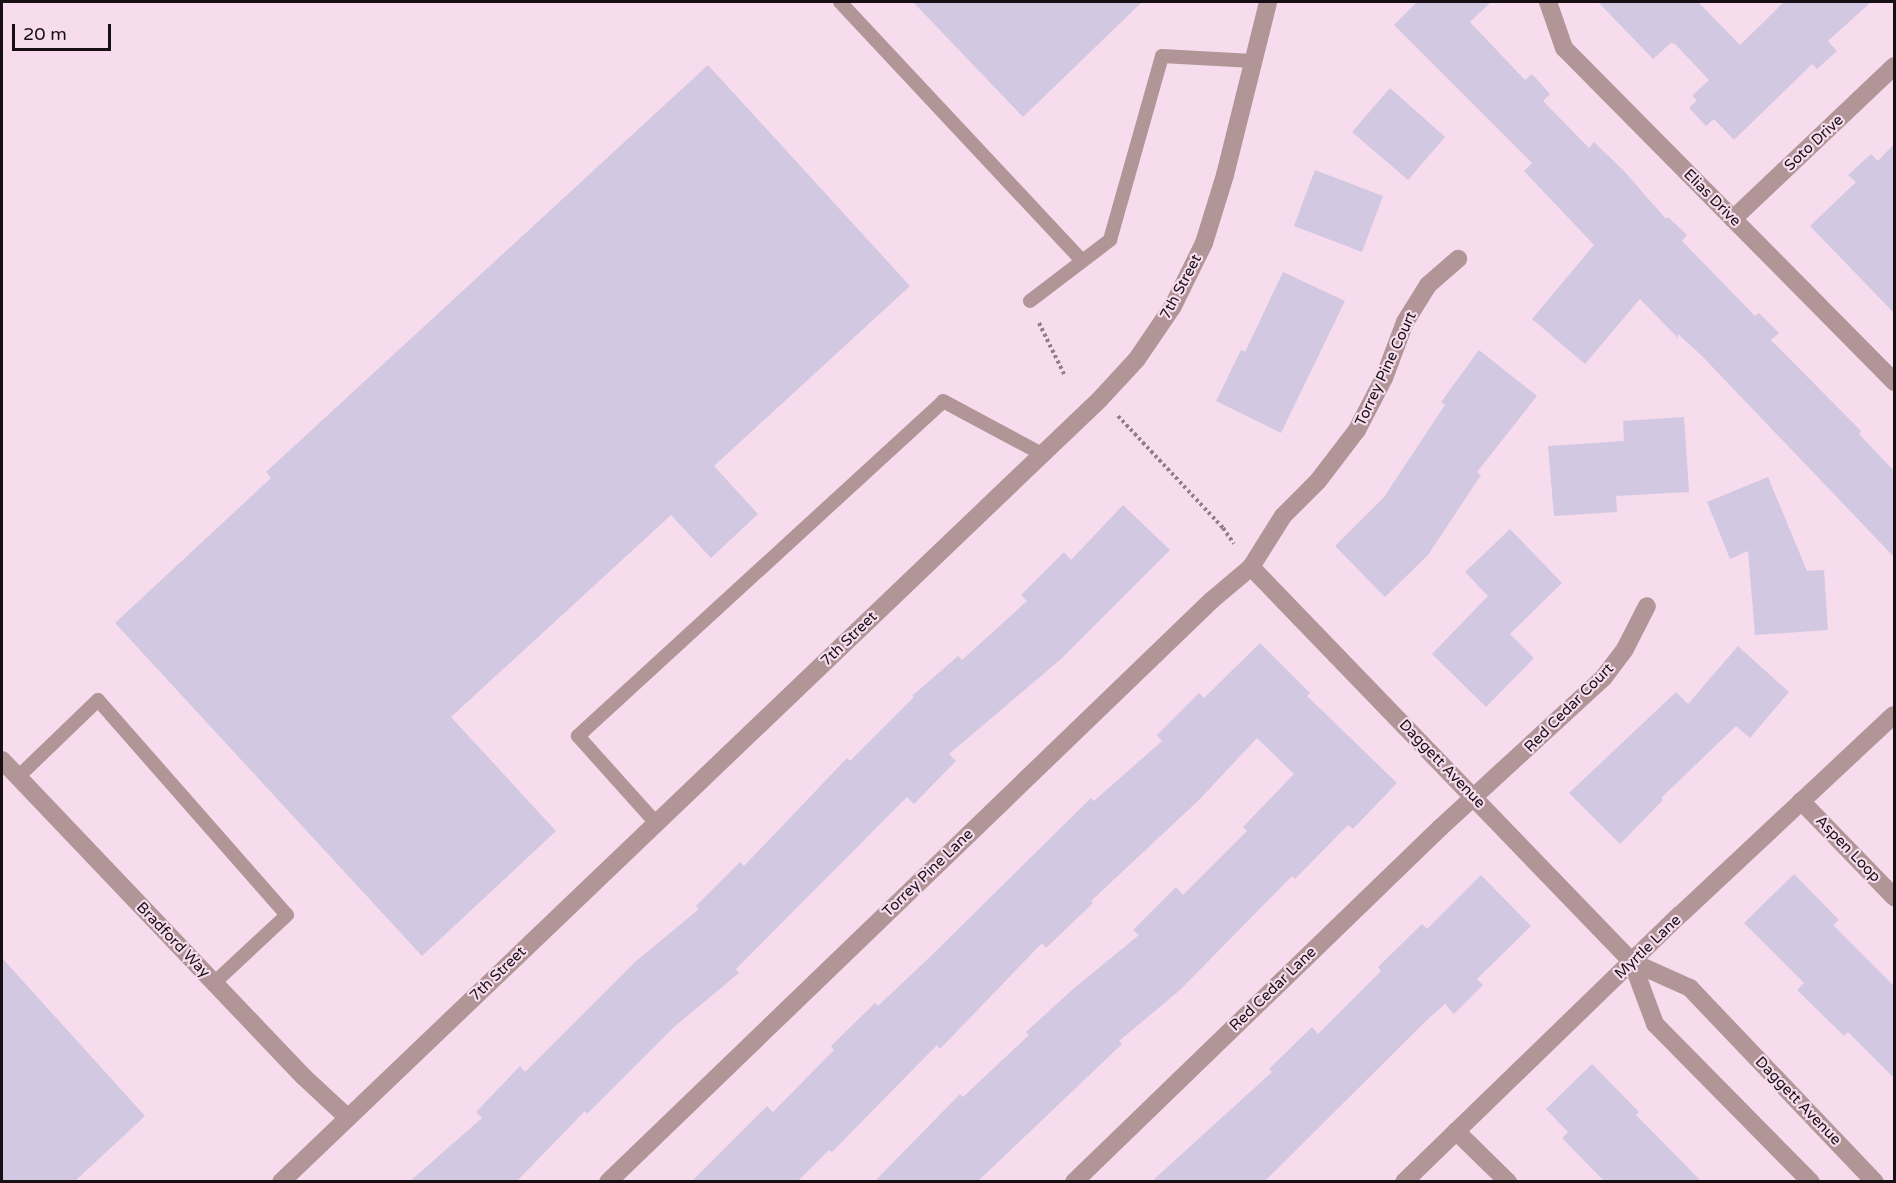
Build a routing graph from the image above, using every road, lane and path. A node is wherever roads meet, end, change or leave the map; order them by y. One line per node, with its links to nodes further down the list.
1 (840, 2): 8 (lane)
2 (1268, 2): 4 (street, 7th Street)
3 (1548, 2): 6 (street, Elias Drive)
4 (1253, 61): 8 (lane); 12 (street, 7th Street)
5 (1894, 66): 6 (street, Soto Drive)
6 (1732, 219): 11 (street, Elias Drive)
7 (1458, 259): 14 (street, Torrey Pine Court)
8 (1082, 261): 9 (lane)
9 (1030, 301): 10 (path)
10 (1065, 376)
11 (1894, 382)
12 (1101, 398): 13 (street, 7th Street); 14 (path)
13 (1042, 454): 21 (street, 7th Street); 21 (lane)
14 (1251, 567): 19 (street, Daggett Avenue); 28 (street, Torrey Pine Lane)
15 (1647, 606): 19 (street, Red Cedar Court)
16 (1894, 715): 20 (street, Myrtle Lane)
17 (2, 760): 18 (street, Bradford Way)
18 (18, 777): 24 (street, Bradford Way); 24 (lane)
19 (1474, 797): 23 (street, Daggett Avenue); 29 (street, Red Cedar Lane)
20 (1801, 801): 22 (street, Aspen Loop); 23 (street, Myrtle Lane)
21 (656, 823): 25 (street, 7th Street)
22 (1894, 897)
23 (1632, 962): 26 (street, Myrtle Lane); 32 (street, Daggett Avenue); 33 (street, Daggett Avenue)
24 (214, 983): 25 (street, Bradford Way)
25 (348, 1118): 27 (street, 7th Street)
26 (1456, 1131): 30 (street, Myrtle Lane); 31 (street)
27 (281, 1182)
28 (608, 1182)
29 (1074, 1182)
30 (1404, 1182)
31 (1508, 1182)
32 (1810, 1182)
33 (1875, 1182)

